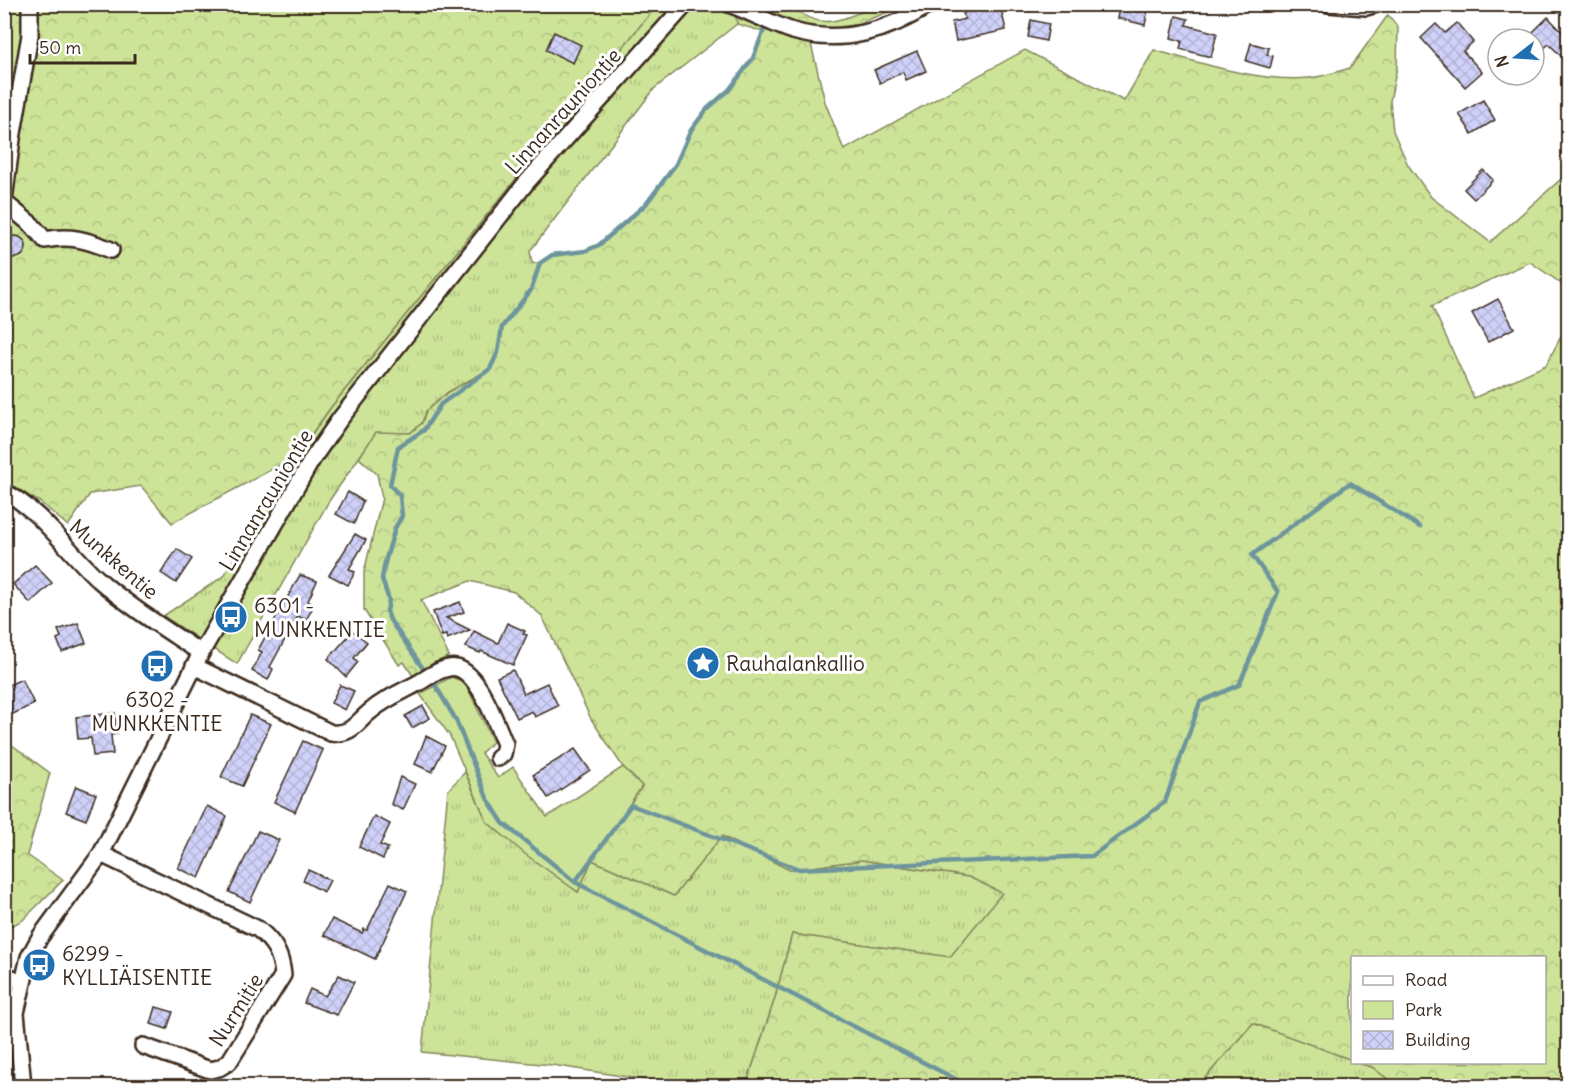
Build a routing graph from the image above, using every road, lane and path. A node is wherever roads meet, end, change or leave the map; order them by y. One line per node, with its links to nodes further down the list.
1 (30, 4): 7 (street)
2 (686, 4): 10 (street, Linnanrauniontie)
3 (729, 4): 4 (street)
4 (930, 4)
5 (1328, 4): 6 (street)
6 (1377, 4)
7 (4, 201): 8 (street)
8 (111, 250)
9 (4, 492): 10 (street, Munkkentie)
10 (198, 659): 11 (street, Munkkentie); 12 (street, Linnanrauniontie)
11 (498, 758)
12 (101, 854): 14 (street, Linnanrauniontie); 15 (street, Nurmitie)
13 (4, 975): 14 (street)
14 (21, 981): 16 (street, Linnanrauniontie)
15 (143, 1046)
16 (23, 1086)

